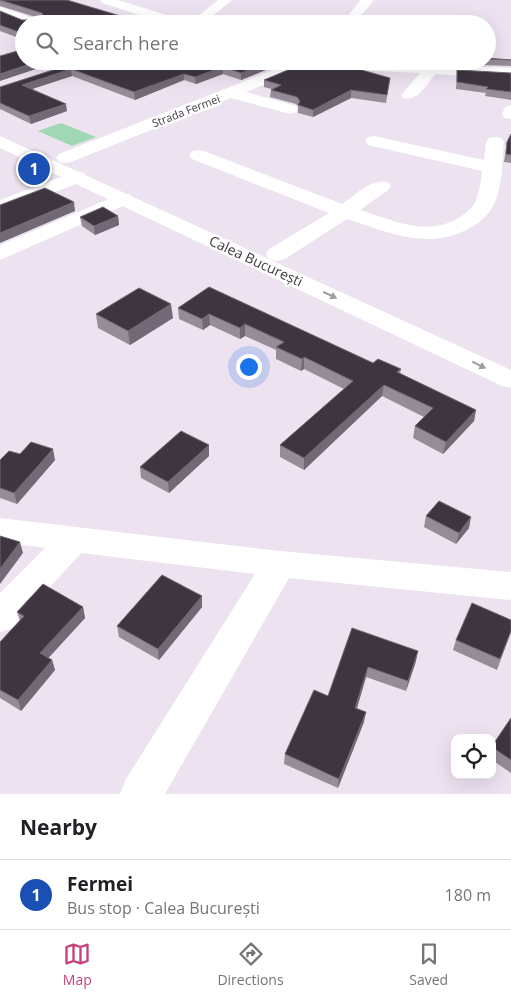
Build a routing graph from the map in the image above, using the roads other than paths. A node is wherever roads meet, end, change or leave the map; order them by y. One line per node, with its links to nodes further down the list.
1 (106, 0): 5 (main road)
2 (226, 0): 6 (main road)
3 (368, 0): 7 (main road)
4 (0, 11): 8 (main road)
5 (153, 15)
6 (205, 15)
7 (355, 15)
8 (15, 16)
9 (496, 69): 12 (main road, Strada Fermei)
10 (286, 70): 13 (main road, Strada Fermei)
11 (431, 70): 14 (main road)
12 (511, 73)
13 (232, 92): 15 (main road); 20 (main road, Strada Fermei)
14 (409, 95)
15 (290, 109)
16 (1, 140): 20 (main road, Calea București); 22 (main road, Calea București)
17 (374, 141): 21 (main road)
18 (495, 142): 21 (main road)
19 (198, 155): 26 (main road)
20 (65, 158): 28 (main road, Calea București)
21 (491, 167): 26 (main road)
22 (77, 177): 24 (main road, Calea București); 25 (main road)
23 (381, 186): 26 (main road)
24 (123, 199): 27 (main road); 30 (main road, Calea București, one-way to 30)
25 (0, 207)
26 (344, 212): 28 (main road)
27 (0, 253)
28 (277, 254): 29 (main road, Calea București)
29 (511, 361)
30 (511, 380)
31 (0, 530): 32 (main road)
32 (73, 540): 33 (main road); 35 (main road)
33 (280, 564): 34 (main road); 36 (main road)
34 (510, 584)
35 (0, 617)
36 (141, 794)

